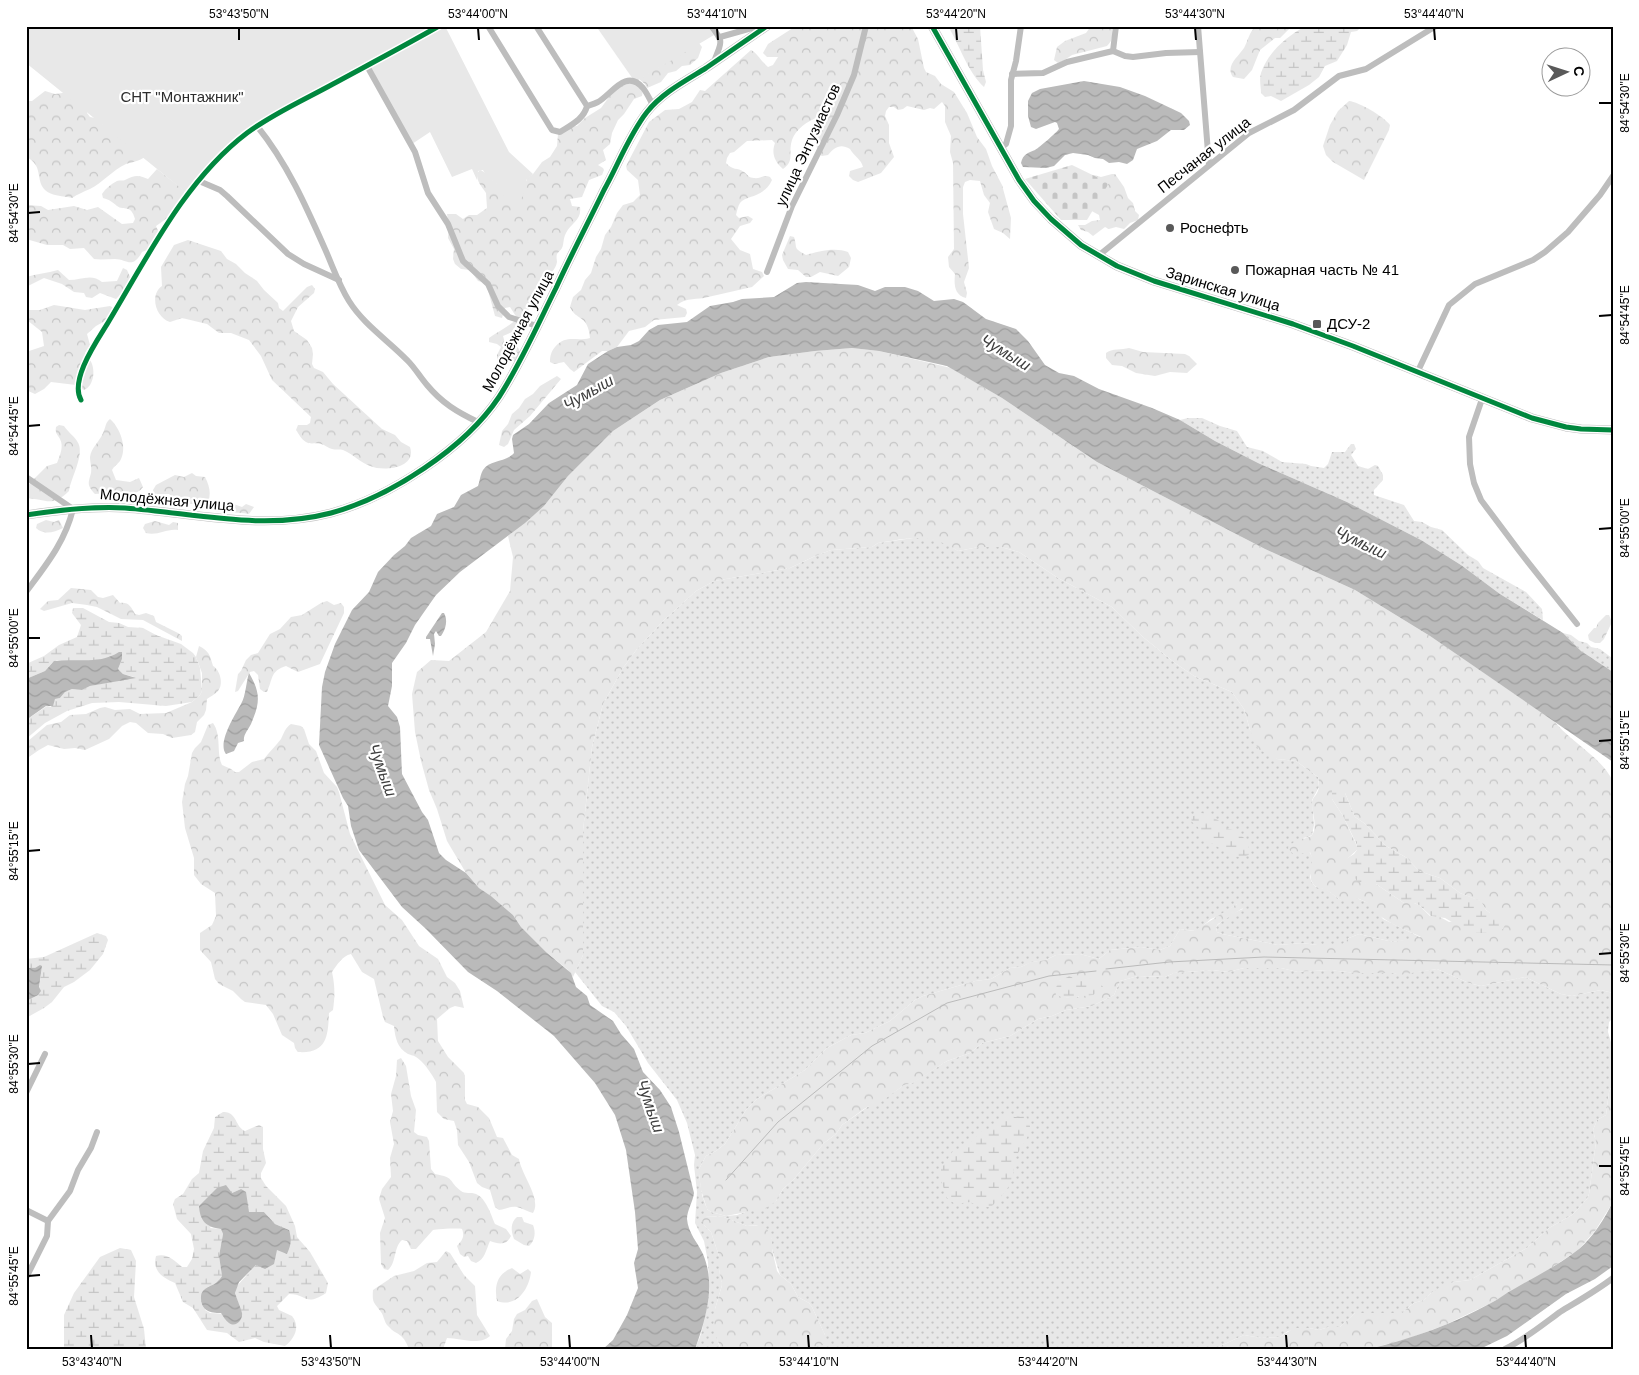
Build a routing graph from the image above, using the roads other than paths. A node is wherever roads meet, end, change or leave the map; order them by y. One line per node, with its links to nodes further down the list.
1 (439, 26): 17 (street)
2 (488, 26): 20 (street)
3 (536, 26): 20 (street)
4 (712, 26): 13 (street)
5 (757, 26): 13 (street)
6 (767, 26): 16 (street, Молодёжная улица)
7 (866, 26): 27 (street, улица Энтузиастов)
8 (932, 26): 22 (street, Заринская улица)
9 (1021, 26): 18 (street)
10 (1116, 26): 14 (street)
11 (1198, 26): 15 (street)
12 (1436, 26): 23 (street, Песчаная улица)
13 (720, 37): 16 (street)
14 (1113, 51): 15 (street); 18 (street)
15 (1200, 52): 23 (street)
16 (714, 62): 19 (street, Молодёжная улица)
17 (366, 66): 21 (street); 29 (street)
18 (1012, 74): 22 (street)
19 (653, 105): 20 (street); 29 (street, Молодёжная улица)
20 (587, 106)
21 (257, 126): 25 (street); 28 (street)
22 (1001, 148): 26 (street, Заринская улица)
23 (1209, 165): 26 (street, Песчаная улица)
24 (1613, 176): 30 (street)
25 (199, 182): 28 (street); 32 (street)
26 (1098, 256): 30 (street, Заринская улица)
27 (767, 272)
28 (339, 280): 33 (street)
29 (537, 326): 33 (street, Молодёжная улица)
30 (1418, 371): 31 (street, Заринская улица)
31 (1482, 399): 34 (street, Заринская улица); 39 (street)
32 (81, 400)
33 (478, 422): 36 (street, Молодёжная улица)
34 (1613, 430)
35 (26, 477): 36 (street)
36 (73, 509): 37 (street, Молодёжная улица); 38 (street)
37 (26, 515)
38 (26, 592)
39 (1577, 624)
40 (45, 1054): 41 (street)
41 (26, 1093)
42 (97, 1132): 44 (street)
43 (26, 1210): 44 (street)
44 (48, 1221): 45 (street)
45 (26, 1278)
46 (1613, 1278): 47 (street)
47 (1505, 1349)

